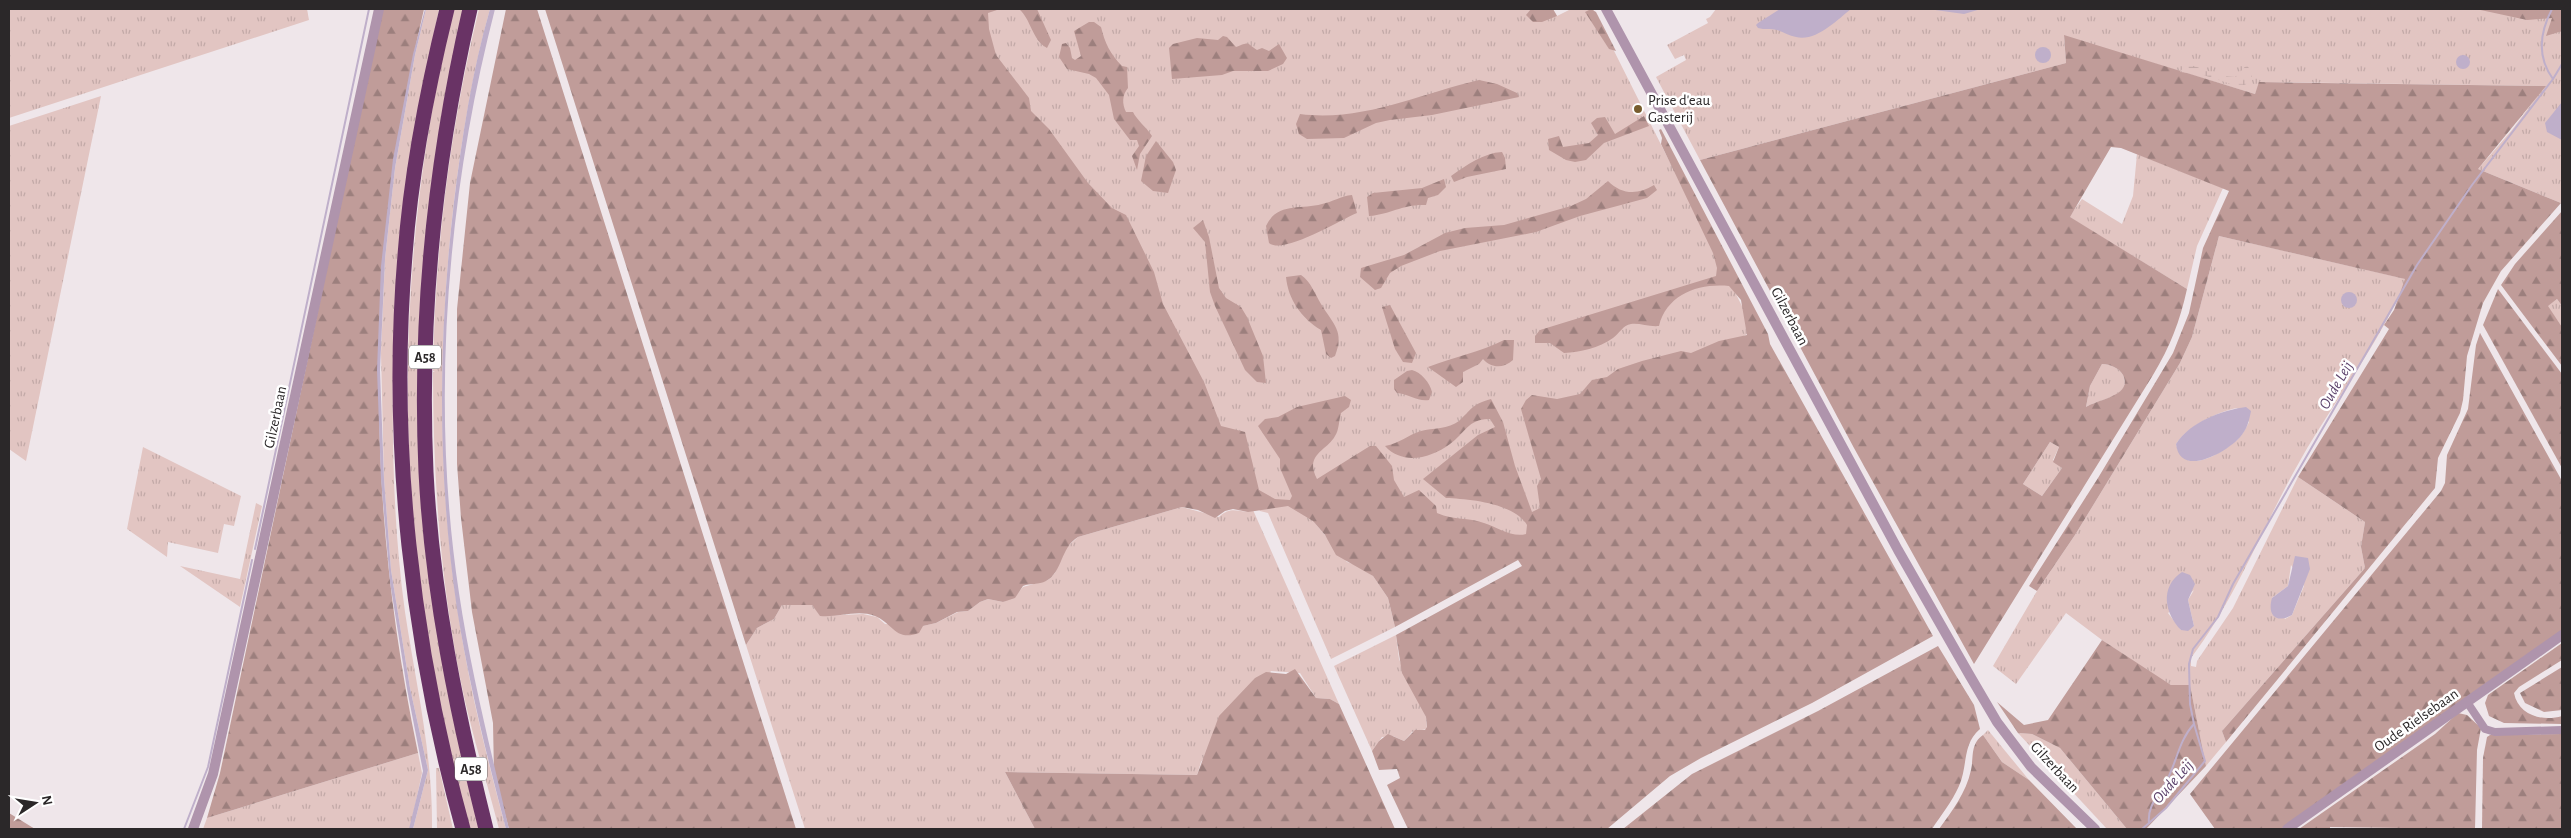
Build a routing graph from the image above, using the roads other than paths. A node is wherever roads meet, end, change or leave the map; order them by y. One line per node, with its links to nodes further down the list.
1 (379, 9): 8 (street, Gilzerbaan)
2 (447, 9): 9 (highway, A58)
3 (470, 9): 10 (highway, A58)
4 (1606, 9): 11 (street, Gilzerbaan)
5 (2562, 635): 6 (street, Oude Rielsebaan)
6 (2467, 702): 7 (street); 12 (street, Oude Rielsebaan)
7 (2562, 730)
8 (193, 829)
9 (463, 829)
10 (486, 829)
11 (2095, 829)
12 (2287, 829)

